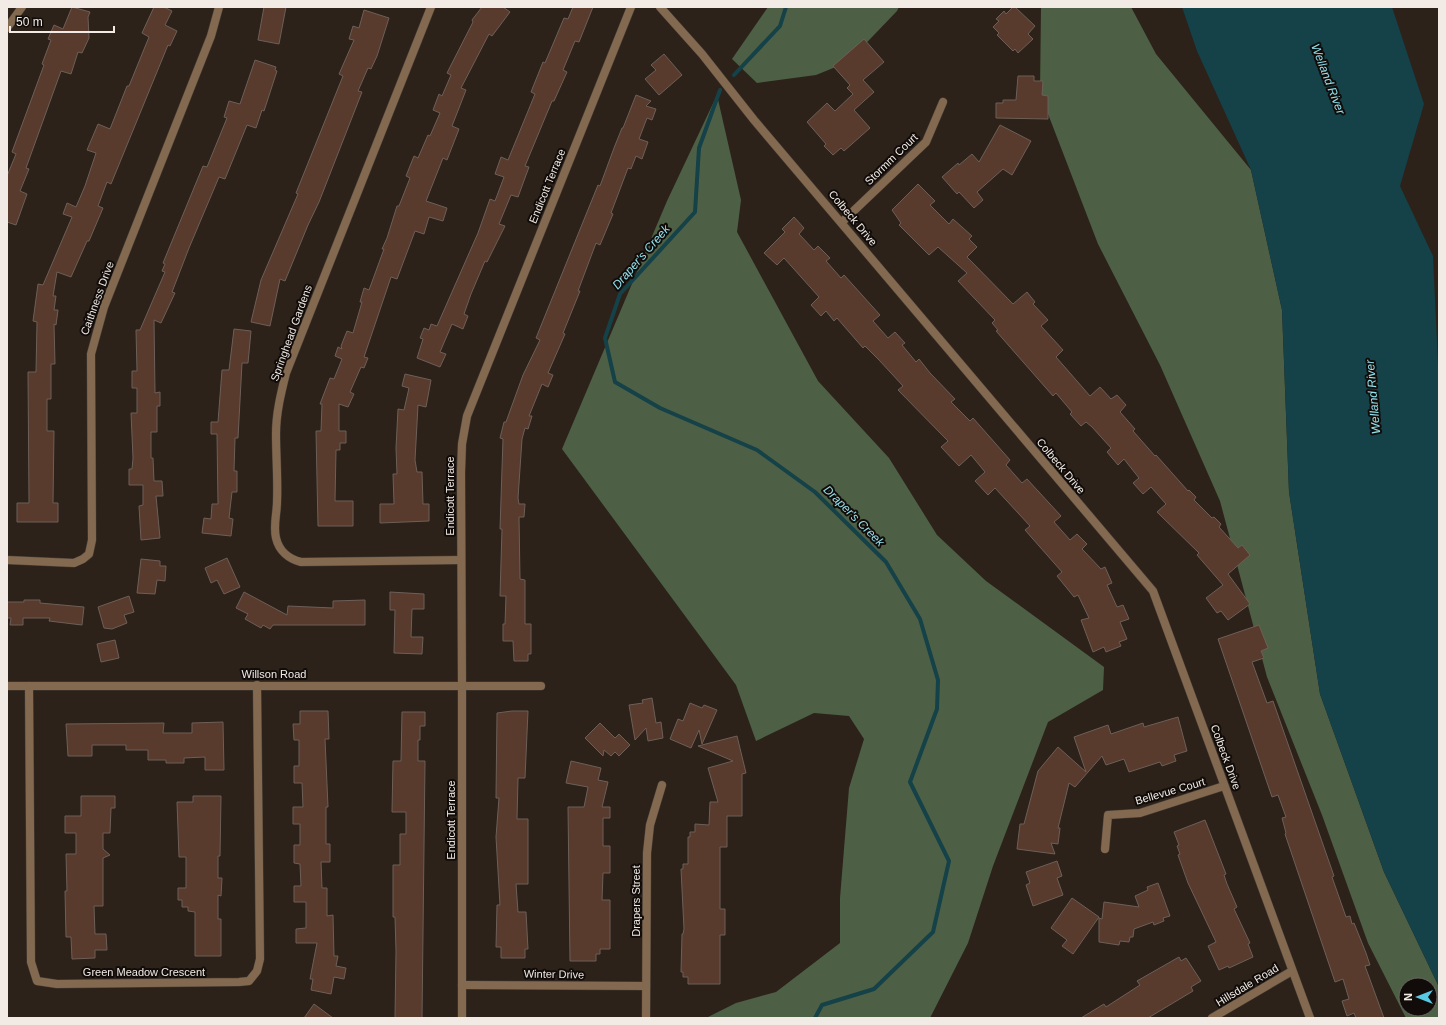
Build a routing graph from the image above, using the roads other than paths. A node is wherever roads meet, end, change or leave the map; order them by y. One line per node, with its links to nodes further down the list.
1 (22, 7): 6 (street)
2 (220, 7): 9 (street, Caithness Drive)
3 (431, 7): 10 (street, Springhead Gardens)
4 (631, 7): 10 (street, Endicott Terrace)
5 (660, 7): 8 (street, Colbeck Drive)
6 (7, 28)
7 (943, 102): 8 (street, Stormm Court)
8 (842, 222): 17 (street, Colbeck Drive)
9 (7, 560)
10 (461, 560): 14 (street, Endicott Terrace)
11 (257, 685): 13 (street, Willson Road); 13 (street, Green Meadow Crescent); 14 (street, Willson Road)
12 (7, 686): 13 (street, Willson Road)
13 (29, 686)
14 (462, 686): 15 (street, Willson Road); 20 (street, Endicott Terrace)
15 (541, 686)
16 (662, 785): 21 (street, Drapers Street)
17 (1224, 786): 18 (street, Bellevue Court); 19 (street, Colbeck Drive)
18 (1105, 849)
19 (1292, 971): 24 (street, Hillsdale Road); 25 (street, Colbeck Drive)
20 (462, 984): 21 (street, Winter Drive); 22 (street, Endicott Terrace)
21 (646, 986): 23 (street, Drapers Street)
22 (462, 1018)
23 (646, 1018)
24 (1212, 1018)
25 (1310, 1018)

